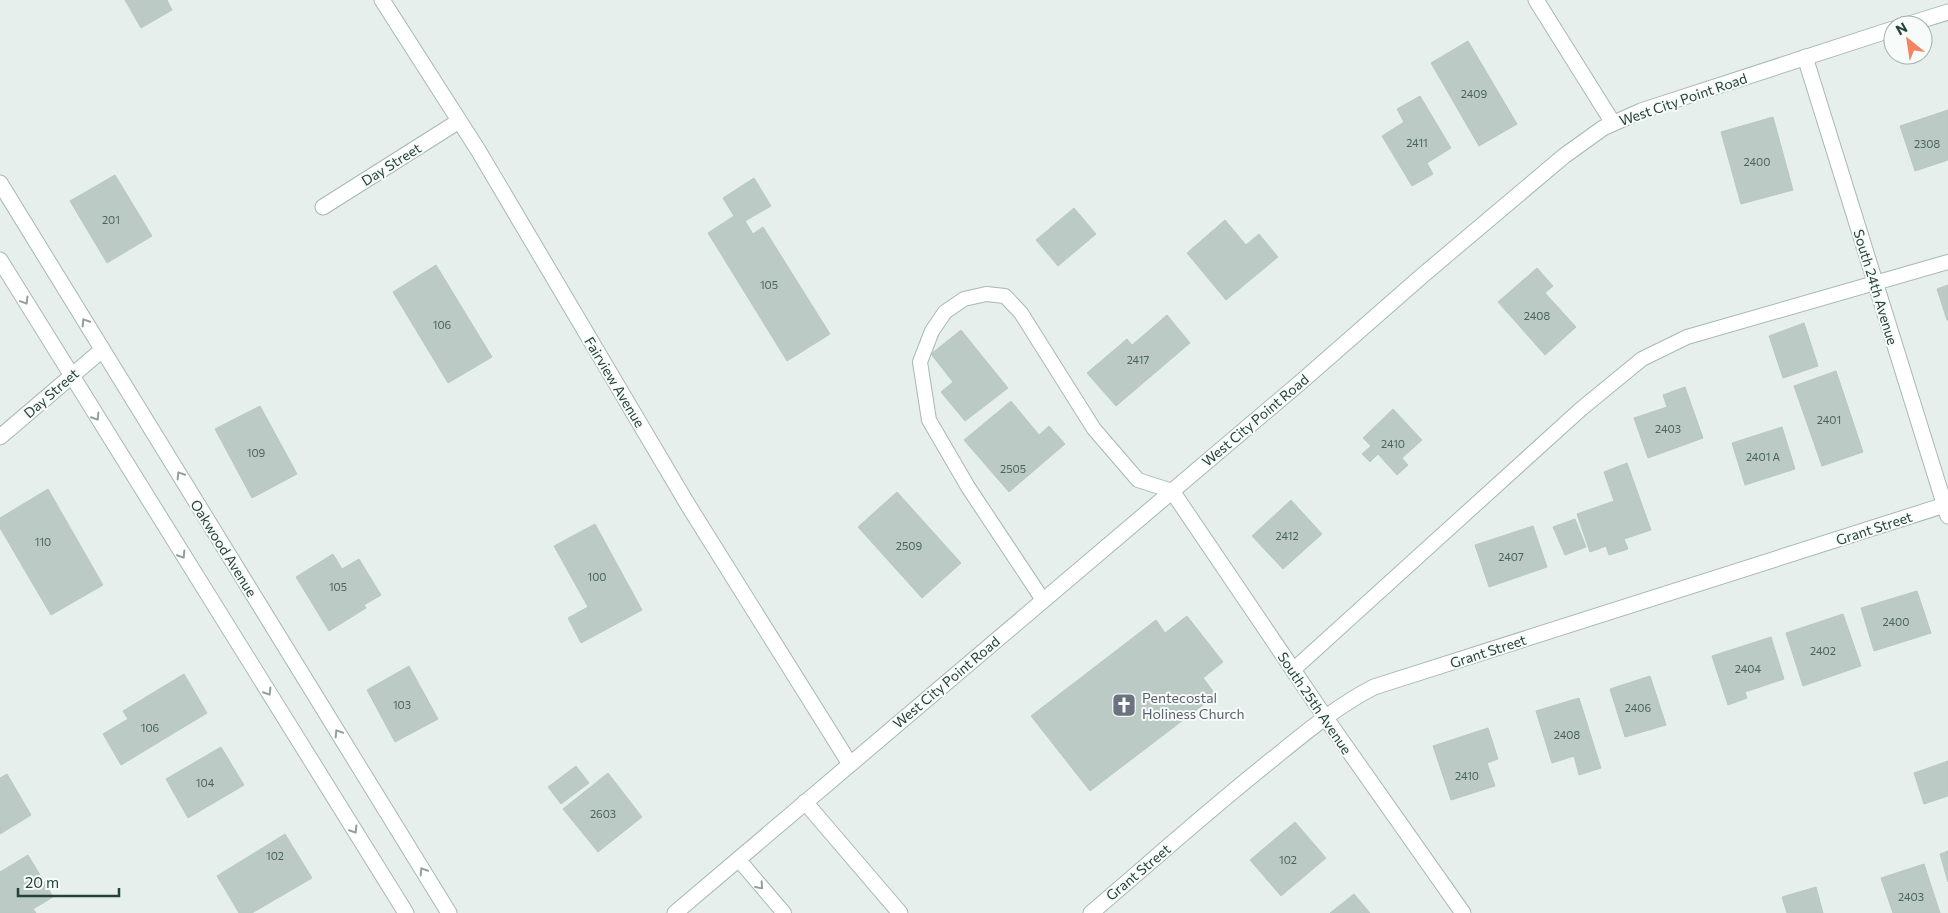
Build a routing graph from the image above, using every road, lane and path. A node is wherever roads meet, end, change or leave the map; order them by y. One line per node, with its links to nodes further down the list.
1 (382, 0): 7 (street, Fairview Avenue)
2 (1536, 0): 8 (street)
3 (1948, 12): 4 (street)
4 (1933, 17)
5 (1883, 32): 6 (street, West City Point Road)
6 (1805, 57): 8 (street, West City Point Road); 13 (street, South 24th Avenue)
7 (459, 121): 10 (street, Day Street); 22 (street, Fairview Avenue)
8 (1613, 123): 17 (street, West City Point Road)
9 (0, 183): 14 (street, Oakwood Avenue, one-way to 9)
10 (323, 207)
11 (0, 260): 15 (street, one-way to 15)
12 (1948, 262): 13 (lane)
13 (1876, 283): 18 (street, South 24th Avenue); 20 (lane)
14 (102, 350): 15 (street, Day Street); 26 (street, Oakwood Avenue, one-way to 14)
15 (71, 375): 16 (street, Day Street); 25 (street, one-way to 25)
16 (0, 437)
17 (1172, 491): 19 (street, West City Point Road); 19 (lane); 20 (street, South 25th Avenue)
18 (1947, 508): 21 (street, Grant Street)
19 (1043, 600): 22 (street, West City Point Road)
20 (1293, 670): 21 (street, South 25th Avenue)
21 (1325, 717): 30 (street, Grant Street); 31 (street, South 25th Avenue)
22 (850, 764): 23 (street, West City Point Road)
23 (806, 802): 24 (street, West City Point Road); 29 (street)
24 (738, 859): 27 (street, West City Point Road); 28 (lane, one-way to 28)
25 (406, 913)
26 (448, 913)
27 (675, 913)
28 (784, 913)
29 (900, 913)
30 (1091, 913)
31 (1463, 913)

